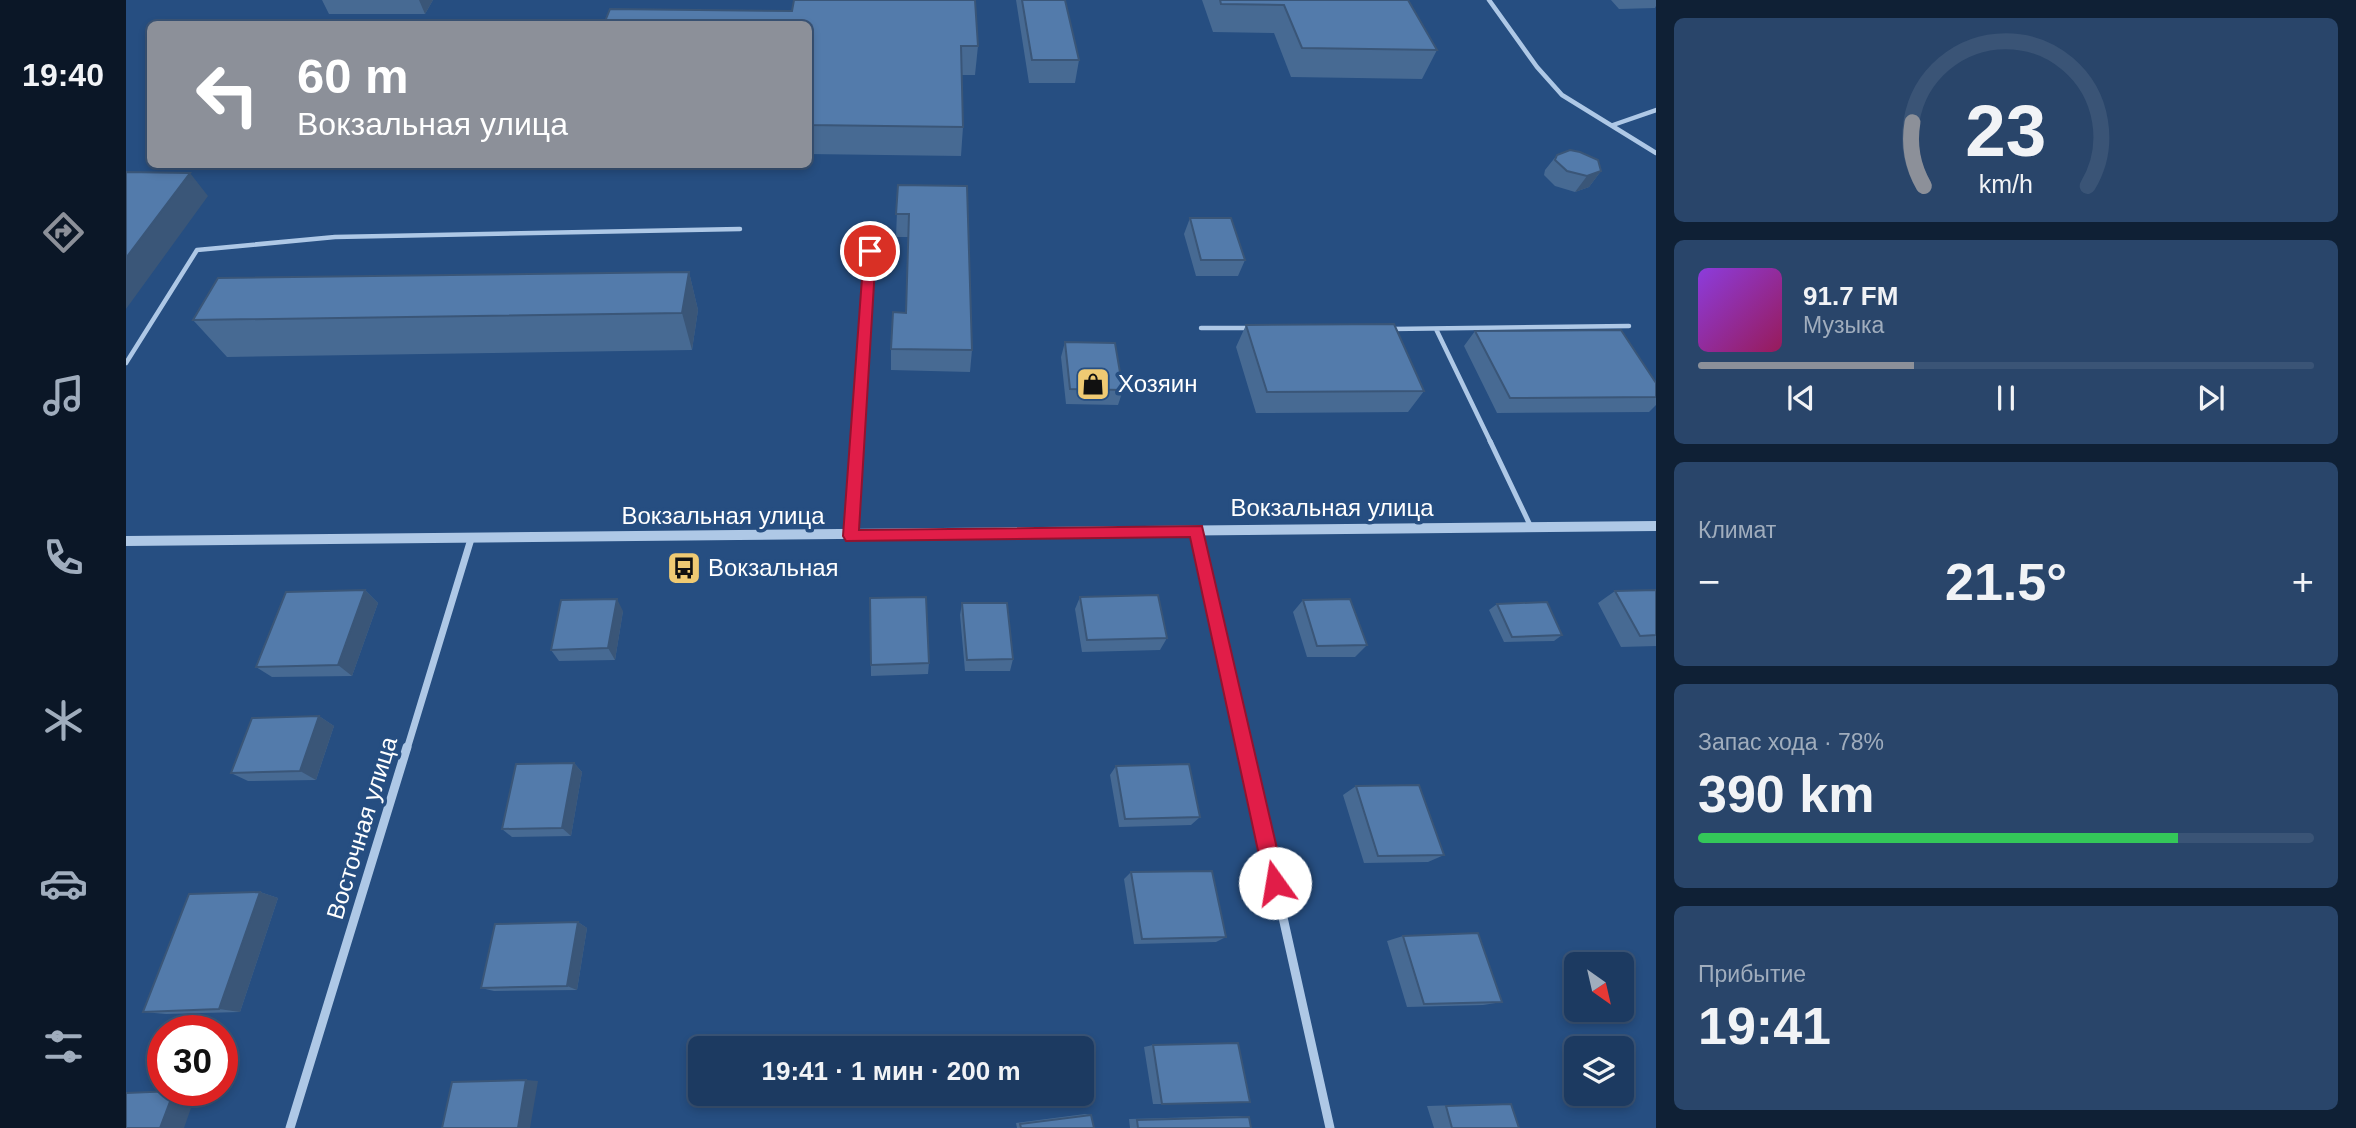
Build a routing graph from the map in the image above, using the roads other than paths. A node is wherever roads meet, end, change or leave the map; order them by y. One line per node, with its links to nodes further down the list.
1 (1489, 0): 3 (street)
2 (1656, 110): 3 (street)
3 (1612, 125): 4 (street)
4 (1656, 153)
5 (872, 225): 16 (lane)
6 (740, 229): 12 (lane)
7 (1629, 326): 11 (lane)
8 (1201, 328): 9 (lane)
9 (1256, 328)
10 (1381, 329): 11 (lane)
11 (1436, 329): 14 (lane)
12 (126, 363)
13 (1656, 526): 14 (street, Вокзальная улица)
14 (1531, 527): 15 (street, Вокзальная улица)
15 (1196, 530): 16 (street, Вокзальная улица); 20 (street)
16 (851, 536): 17 (street, Вокзальная улица)
17 (471, 539): 18 (street, Вокзальная улица); 19 (street, Восточная улица)
18 (126, 541)
19 (290, 1128)
20 (1330, 1128)

